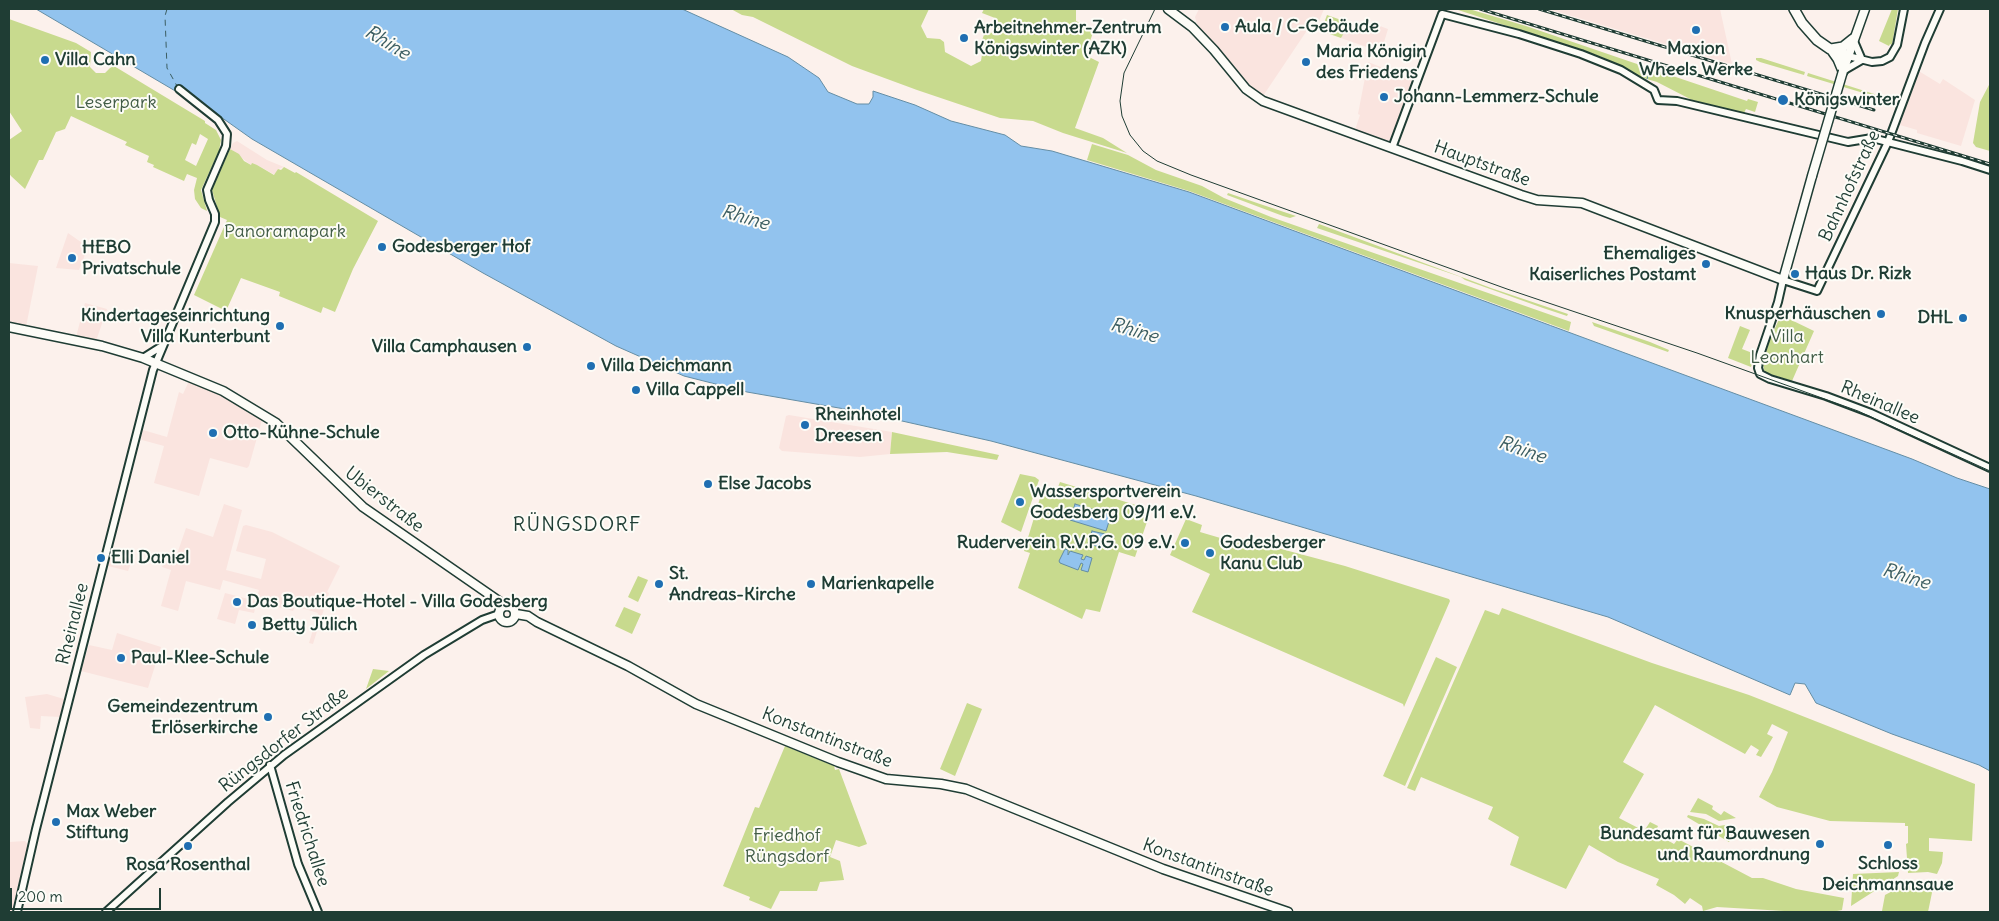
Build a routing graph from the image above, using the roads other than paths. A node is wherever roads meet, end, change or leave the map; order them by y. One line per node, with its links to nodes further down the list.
1 (1168, 9): 13 (main road, Hauptstraße)
2 (1794, 9): 7 (highway)
3 (1865, 9): 6 (main road)
4 (1904, 9): 9 (street)
5 (1940, 9): 12 (street, Bahnhofstraße)
6 (1854, 39): 7 (highway); 8 (main road); 9 (street)
7 (1830, 49): 8 (highway); 10 (highway)
8 (1848, 56): 9 (street); 10 (main road)
9 (1862, 60): 10 (street)
10 (1843, 71): 15 (main road, bridge)
11 (179, 89): 20 (street, Rheinallee)
12 (1889, 141): 13 (street); 14 (street); 18 (street, Bahnhofstraße)
13 (1392, 148): 16 (main road, Hauptstraße)
14 (1990, 170)
15 (1786, 262): 16 (main road); 17 (main road)
16 (1771, 276): 17 (main road, Hauptstraße)
17 (1783, 280): 18 (street, Hauptstraße); 23 (street, Rheinallee)
18 (1817, 291)
19 (9, 327): 21 (main road)
20 (163, 345): 21 (street); 22 (street, Rheinallee)
21 (143, 358): 22 (main road)
22 (156, 362): 24 (main road, Ubierstraße); 27 (street, Rheinallee)
23 (1990, 468)
24 (502, 610): 25 (main road); 25 (main road, Konstantinstraße); 26 (street, Rüngsdorfer Straße)
25 (515, 616): 30 (main road, Konstantinstraße)
26 (270, 765): 28 (street, Rüngsdorfer Straße); 29 (street, Friedrichallee)
27 (17, 912)
28 (106, 912)
29 (318, 912)
30 (1288, 912)

